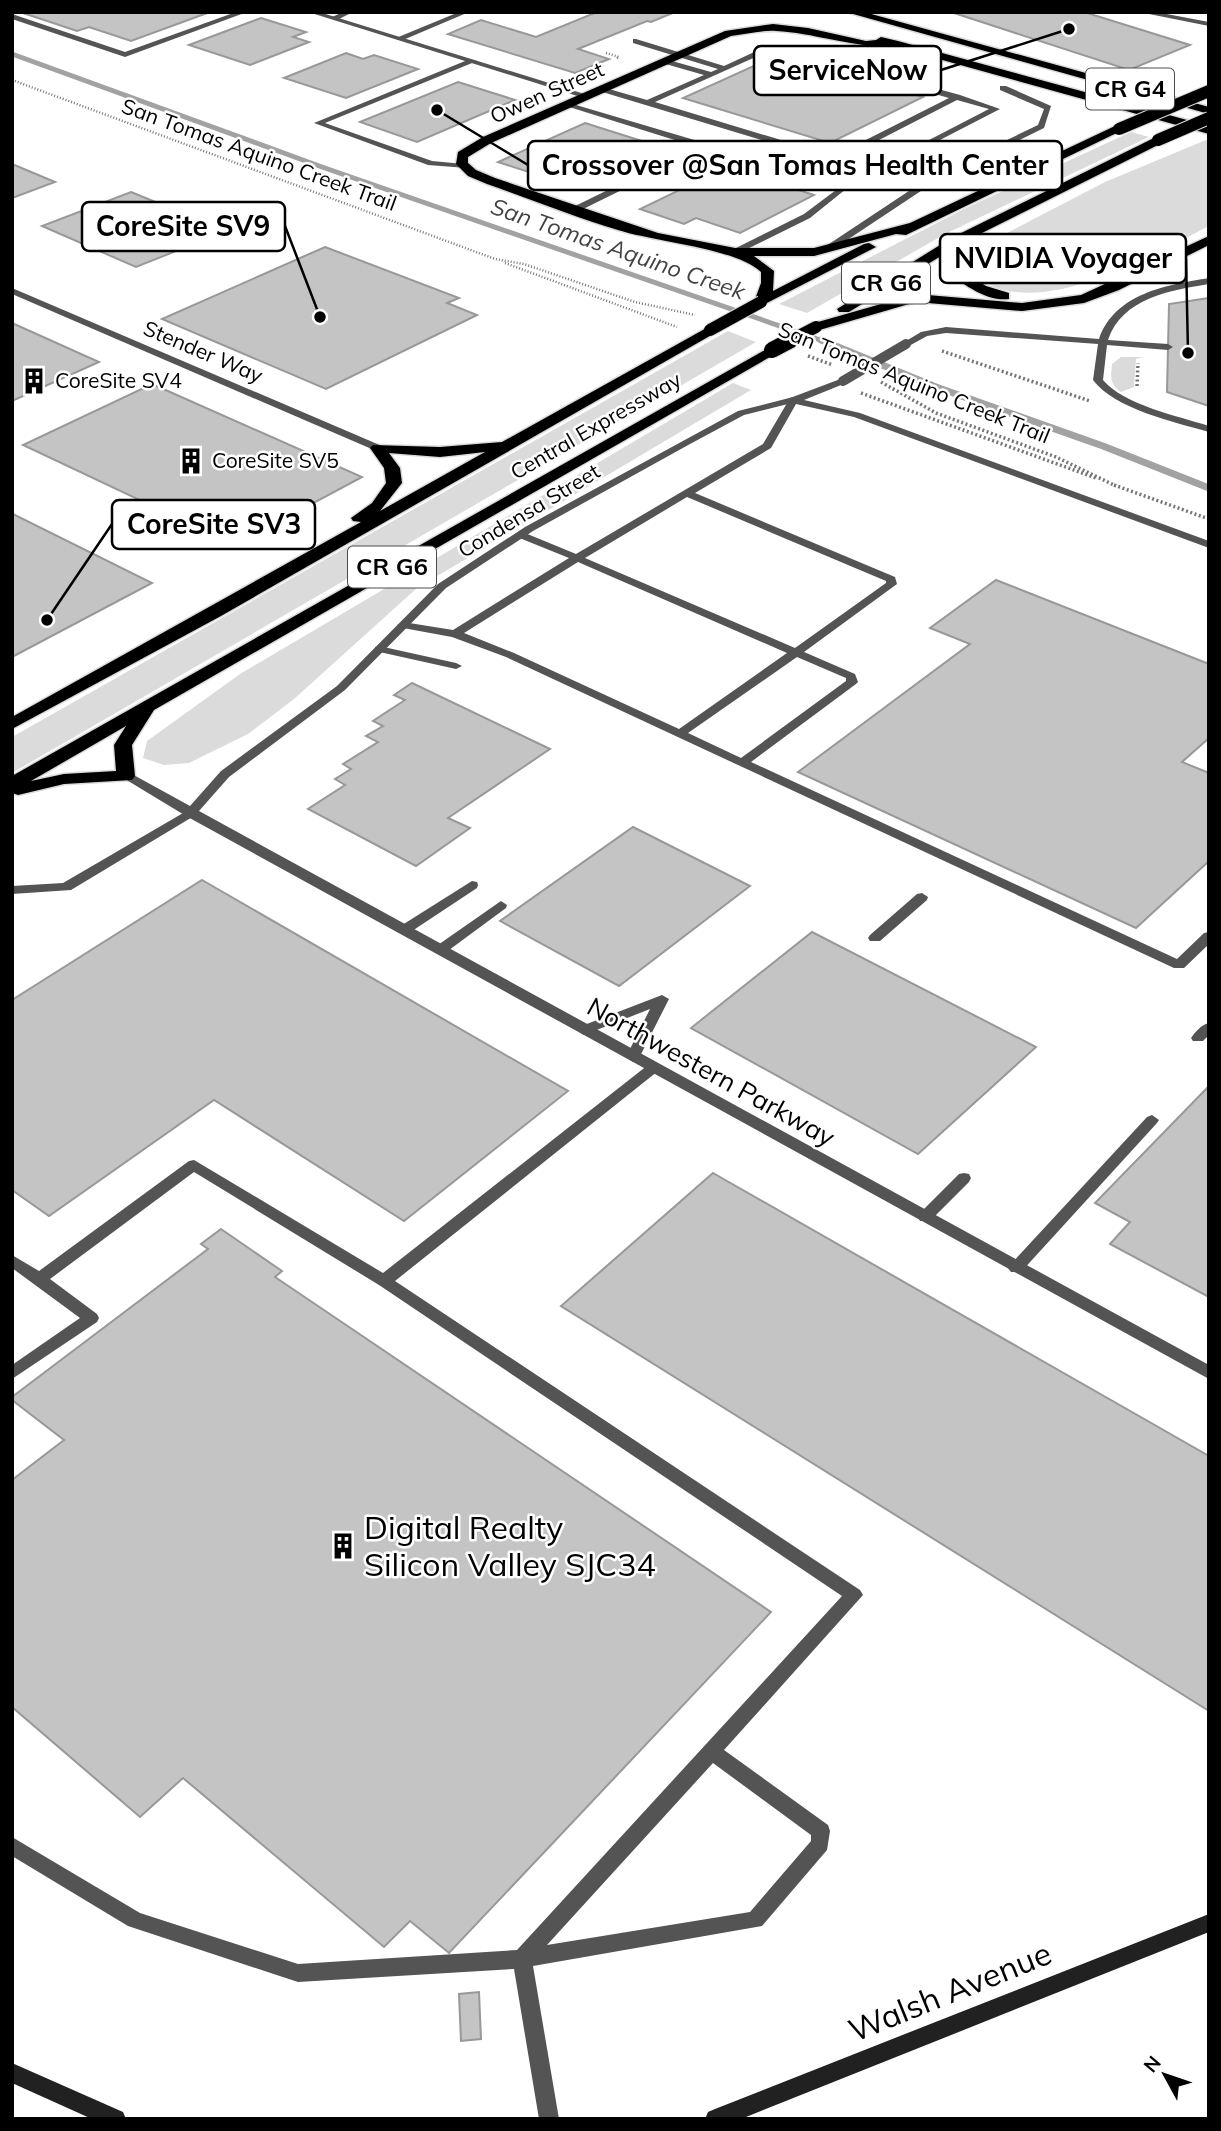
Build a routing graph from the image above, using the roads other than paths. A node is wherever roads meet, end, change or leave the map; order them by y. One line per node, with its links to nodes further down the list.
1 (244, 12): 7 (street)
2 (312, 12): 9 (street)
3 (350, 12): 9 (street)
4 (466, 12): 13 (street)
5 (852, 12): 28 (highway, CR G4)
6 (1142, 12): 11 (street)
7 (12, 16)
8 (793, 16): 15 (highway, CR G4)
9 (334, 18): 13 (street)
10 (737, 19): 12 (highway)
11 (1209, 24)
12 (729, 33): 15 (highway, Owen Street); 16 (highway, Owen Street)
13 (400, 38): 17 (street)
14 (636, 41): 16 (street)
15 (894, 43): 30 (highway, CR G4)
16 (681, 54): 18 (highway, Owen Street); 19 (street)
17 (473, 61): 24 (street); 35 (street)
18 (665, 61): 20 (street); 22 (highway, Owen Street)
19 (724, 68): 20 (street); 25 (street)
20 (710, 74): 26 (street)
21 (1003, 88): 40 (street)
22 (602, 89): 24 (highway, Owen Street); 26 (street)
23 (1209, 91): 37 (highway, Central Expressway / CR G6, bridge)
24 (587, 96): 27 (highway, Owen Street)
25 (957, 97): 33 (street); 33 (street)
26 (647, 103): 33 (street)
27 (569, 104): 31 (street); 35 (highway, Owen Street)
28 (1209, 111)
29 (1209, 118): 38 (highway, Central Expressway / CR G6, bridge)
30 (1209, 130)
31 (705, 146): 34 (street); 41 (street)
32 (648, 157): 34 (street)
33 (835, 159)
34 (669, 164): 36 (street)
35 (464, 166): 36 (highway)
36 (572, 211): 41 (highway)
37 (912, 226): 40 (highway); 44 (highway, Central Expressway / CR G6)
38 (958, 240): 45 (highway); 46 (highway, Central Expressway / CR G6)
39 (1209, 240): 45 (highway)
40 (830, 248): 41 (highway)
41 (735, 252): 44 (highway)
42 (1209, 281): 47 (street)
43 (12, 291): 52 (street, Stender Way)
44 (761, 302): 51 (highway, Central Expressway / CR G6, bridge)
45 (1054, 303): 46 (highway)
46 (816, 327): 63 (highway, Central Expressway / CR G6, bridge)
47 (1103, 342): 48 (street); 49 (street, Condensa Street, bridge); 50 (street)
48 (1168, 347)
49 (793, 400): 53 (street); 54 (street, Condensa Street); 55 (street)
50 (1209, 429)
51 (508, 446): 52 (highway); 57 (highway, Central Expressway / CR G6)
52 (378, 447): 57 (highway)
53 (686, 494): 56 (street); 61 (street)
54 (521, 535): 56 (street); 58 (street, Condensa Street)
55 (1209, 545)
56 (577, 558): 59 (street); 61 (street)
57 (215, 612): 64 (highway); 65 (highway, Central Expressway / CR G6)
58 (403, 625): 59 (street); 60 (street, Condensa Street)
59 (456, 634): 66 (street)
60 (379, 649): 62 (street); 71 (street, Condensa Street)
61 (796, 652): 66 (street); 67 (street)
62 (456, 666)
63 (146, 708): 68 (highway); 69 (highway, Central Expressway / CR G6)
64 (12, 712)
65 (12, 724)
66 (681, 733): 67 (street)
67 (743, 762): 77 (street)
68 (126, 776): 70 (highway); 71 (street, Northwestern Parkway)
69 (12, 784)
70 (12, 790)
71 (190, 813): 73 (street); 76 (street, Northwestern Parkway)
72 (472, 885): 76 (street)
73 (12, 890)
74 (922, 897): 78 (street)
75 (501, 905): 79 (street)
76 (404, 930): 79 (street, Northwestern Parkway)
77 (1209, 936)
78 (874, 938)
79 (440, 950): 81 (street, Northwestern Parkway)
80 (1209, 1027): 82 (street)
81 (584, 1030): 83 (street, Northwestern Parkway); 83 (street)
82 (1198, 1038)
83 (633, 1057): 84 (street, Northwestern Parkway)
84 (653, 1068): 87 (street, Northwestern Parkway); 91 (street)
85 (1152, 1120): 89 (street)
86 (964, 1178): 87 (street)
87 (925, 1217): 89 (street, Northwestern Parkway)
88 (12, 1260): 90 (street)
89 (1016, 1268): 93 (street, Northwestern Parkway)
90 (39, 1279): 91 (street); 92 (street)
91 (384, 1281): 94 (street)
92 (12, 1373)
93 (1209, 1373)
94 (711, 1751): 97 (street); 97 (street)
95 (12, 1846): 97 (street)
96 (1209, 1923): 101 (main road, Walsh Avenue)
97 (522, 1959): 100 (street)
98 (12, 2073): 99 (main road)
99 (116, 2119)
100 (549, 2119)
101 (715, 2119)

